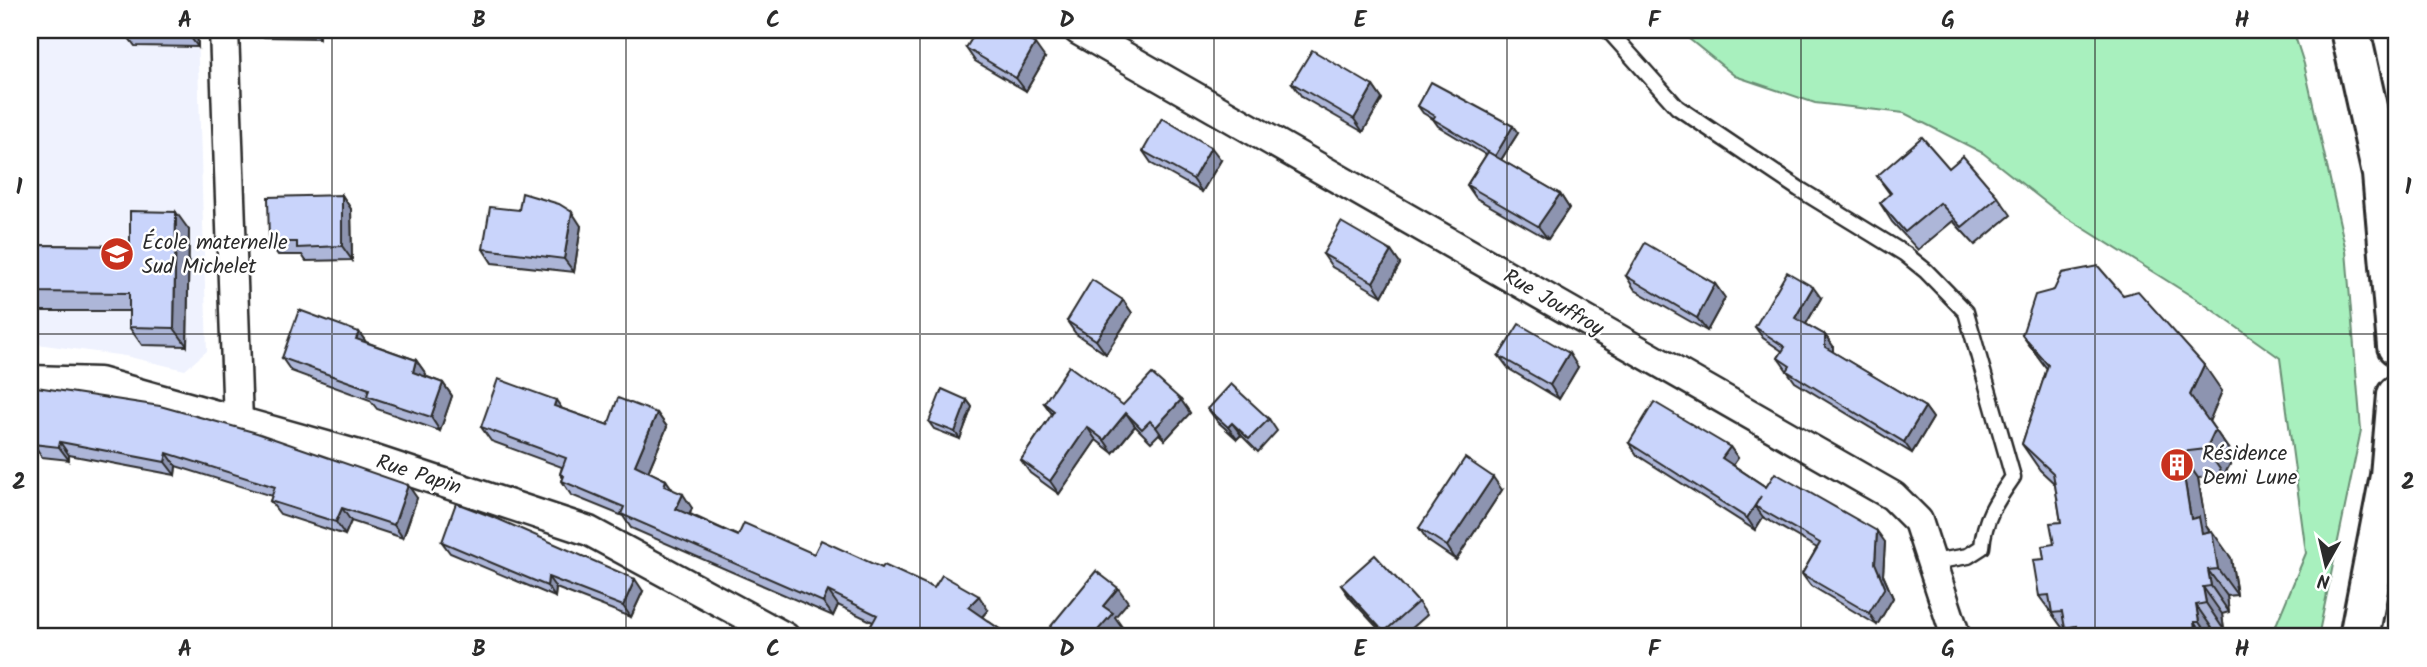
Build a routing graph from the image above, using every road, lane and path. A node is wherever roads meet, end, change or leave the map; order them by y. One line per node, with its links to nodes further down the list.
1 (224, 30): 8 (street)
2 (1078, 30): 9 (street, Rue Jouffroy)
3 (1608, 30): 9 (lane)
4 (2353, 33): 5 (main road)
5 (2397, 346)
6 (30, 380): 8 (street, Rue Papin)
7 (2397, 395): 12 (main road)
8 (237, 422): 10 (street, Rue Papin)
9 (1933, 562): 11 (street, Rue Jouffroy)
10 (785, 637)
11 (1956, 637)
12 (2359, 637)

